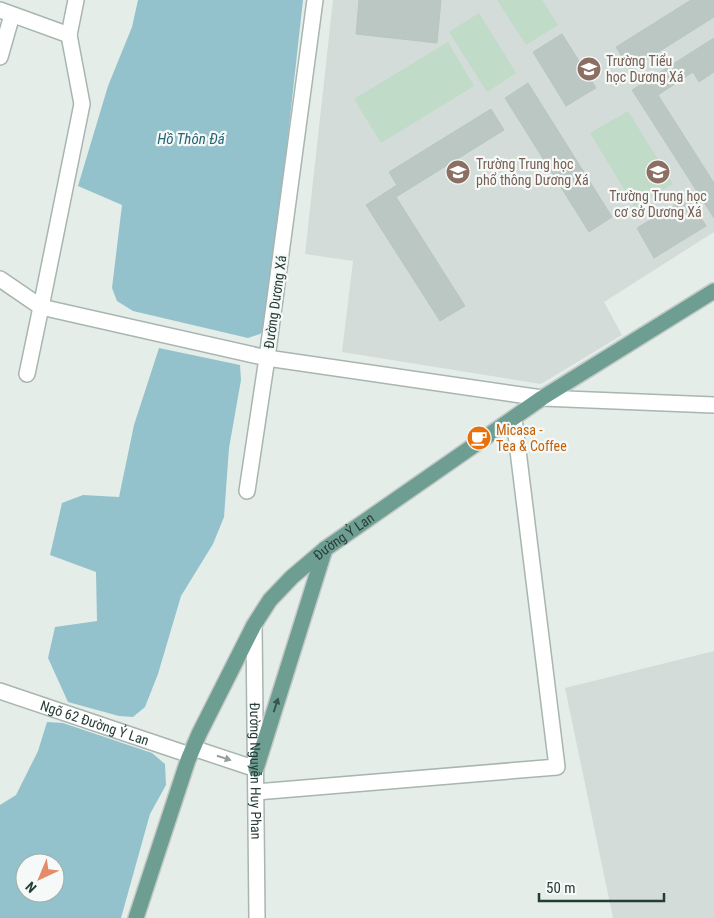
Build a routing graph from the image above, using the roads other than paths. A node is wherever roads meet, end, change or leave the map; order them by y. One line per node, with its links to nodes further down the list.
1 (76, 0): 4 (street)
2 (315, 0): 9 (street, Đường Dương Xá)
3 (6, 13): 4 (street); 5 (street)
4 (69, 35): 8 (street)
5 (0, 57)
6 (0, 279): 8 (street)
7 (714, 291): 11 (main road, Đường Ỷ Lan)
8 (41, 307): 9 (street); 10 (street)
9 (267, 358): 11 (street, Đường Dương Xá); 14 (street)
10 (27, 374)
11 (542, 398): 12 (street, Đường Dương Xá); 13 (main road, Đường Ỷ Lan)
12 (714, 406)
13 (514, 418): 15 (main road, Đường Ỷ Lan); 20 (street)
14 (247, 492)
15 (325, 549): 16 (main road, Đường Ỷ Lan); 19 (main road, one-way to 15)
16 (254, 625): 18 (main road, Đường Ỷ Lan); 19 (street, Đường Nguyễn Huy Phan)
17 (0, 691): 18 (street, Ngõ 62 Đường Ỷ Lan)
18 (192, 752): 19 (street, Ngõ 62 Đường Ỷ Lan, one-way to 19); 21 (main road, Đường Ỷ Lan)
19 (256, 769): 20 (street, Đường Nguyễn Huy Phan)
20 (256, 792): 22 (street, Đường Nguyễn Huy Phan)
21 (136, 918)
22 (257, 918)

